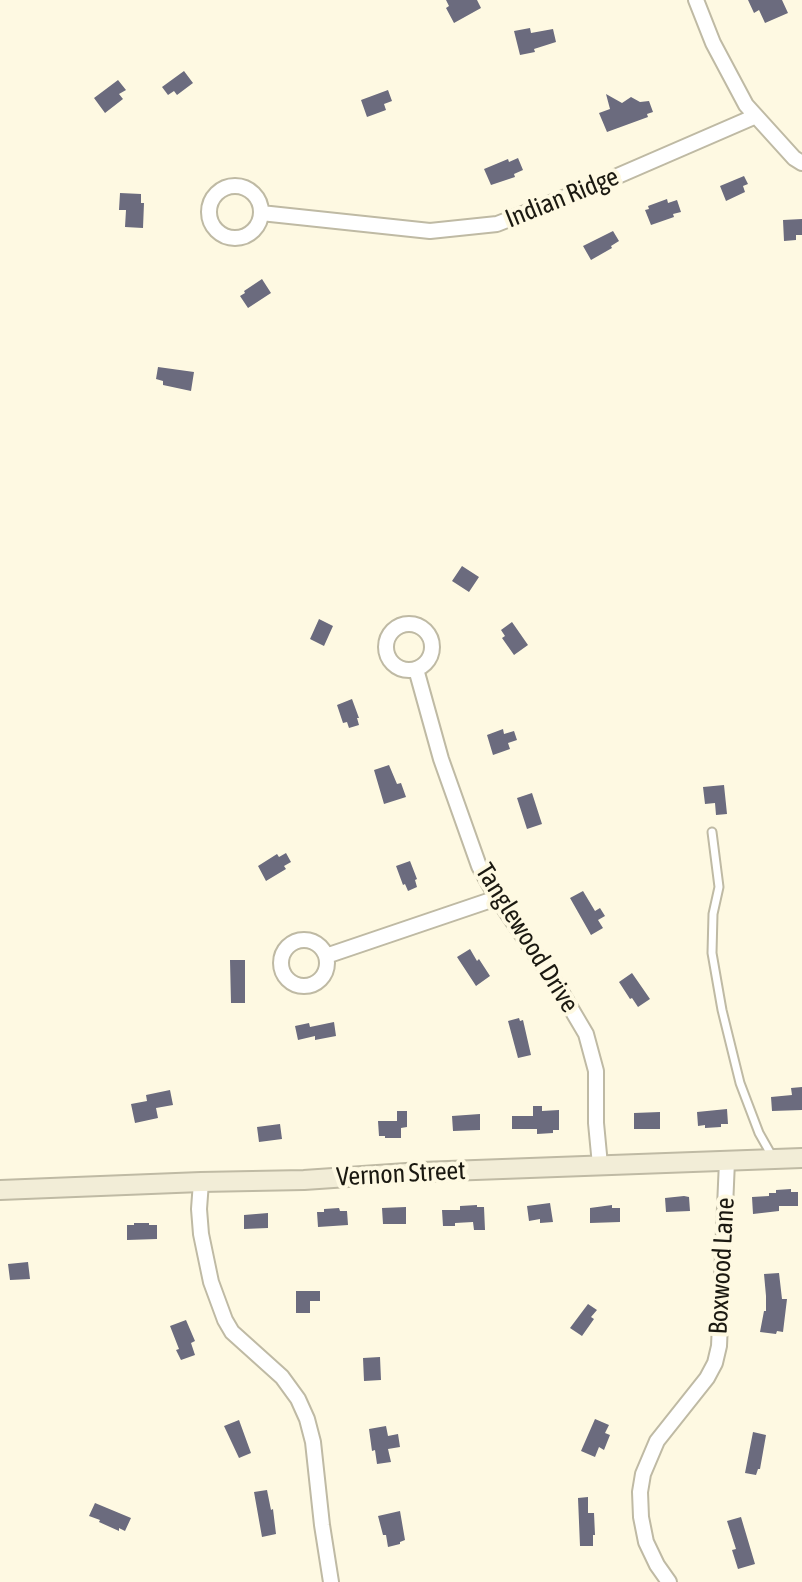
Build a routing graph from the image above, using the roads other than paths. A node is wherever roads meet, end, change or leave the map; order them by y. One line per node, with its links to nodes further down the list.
1 (696, 0): 2 (street)
2 (756, 116): 3 (street); 4 (street, Indian Ridge)
3 (802, 163)
4 (261, 213)
5 (416, 669): 7 (street, Tanglewood Drive)
6 (712, 832): 9 (lane)
7 (497, 898): 8 (street); 12 (street, Tanglewood Drive)
8 (326, 956)
9 (773, 1158): 10 (main road, Vernon Street); 11 (main road, Vernon Street)
10 (802, 1158)
11 (727, 1161): 12 (main road, Vernon Street); 16 (street, Boxwood Lane)
12 (600, 1165): 13 (main road, Vernon Street)
13 (201, 1182): 14 (main road, Vernon Street); 15 (street)
14 (0, 1190)
15 (331, 1582)
16 (669, 1582)

